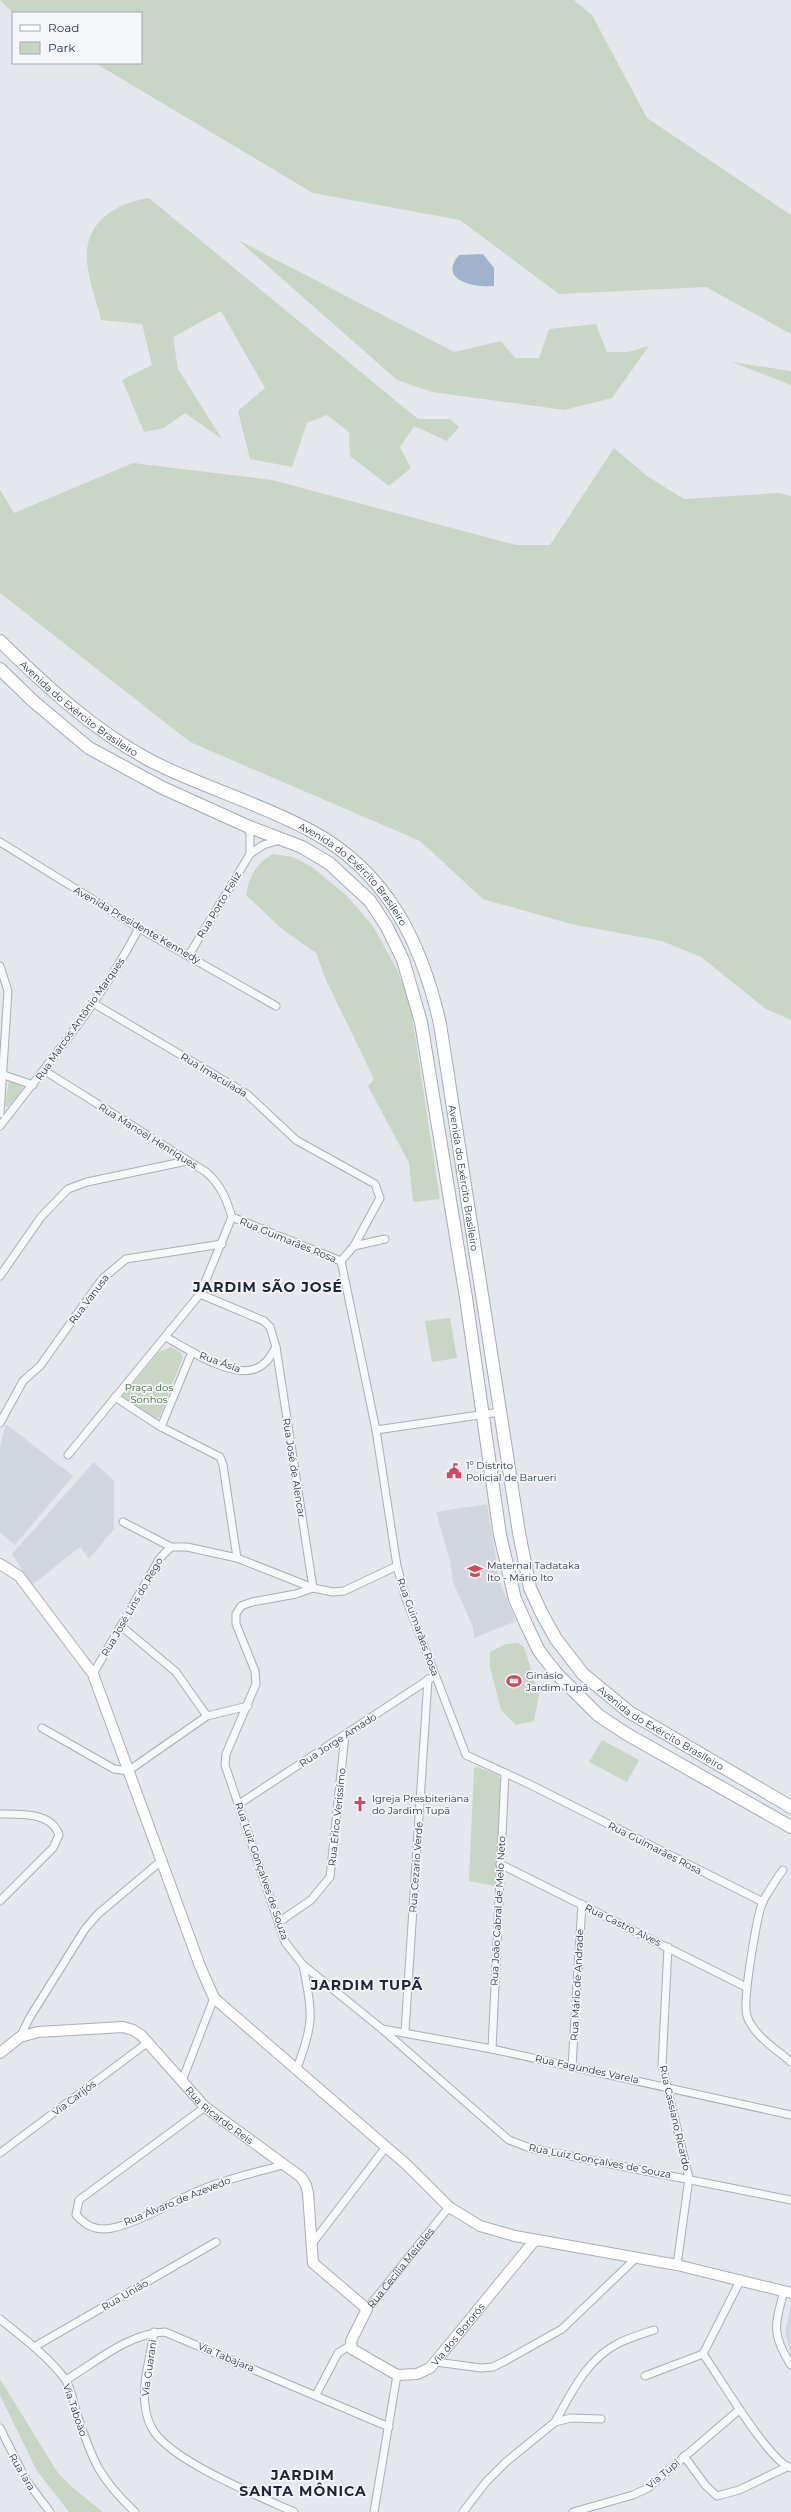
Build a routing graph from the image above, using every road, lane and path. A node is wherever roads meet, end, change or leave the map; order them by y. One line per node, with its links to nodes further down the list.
1 (0, 641): 4 (main road, Avenida do Exército Brasileiro)
2 (0, 669): 3 (main road, Avenida do Exército Brasileiro)
3 (247, 826): 5 (main road, Avenida do Exército Brasileiro); 8 (street)
4 (325, 839): 7 (main road); 31 (main road, Avenida do Exército Brasileiro)
5 (280, 840): 7 (main road, Avenida do Exército Brasileiro); 8 (street, Rua Porto Feliz)
6 (0, 842): 9 (street, Avenida Presidente Kennedy)
7 (302, 847): 32 (main road, Avenida do Exército Brasileiro)
8 (250, 854): 10 (street, Rua Porto Feliz)
9 (139, 928): 10 (street, Avenida Presidente Kennedy); 12 (street, Rua Marcos Antônio Marques)
10 (189, 955): 13 (street, Avenida Presidente Kennedy)
11 (0, 966): 15 (street)
12 (92, 1003): 14 (street, Rua Marcos Antônio Marques); 23 (street, Rua Imaculada)
13 (276, 1006)
14 (45, 1071): 16 (street, Rua Marcos Antônio Marques); 19 (street, Rua Manoel Henriques)
15 (4, 1075): 16 (street); 17 (street)
16 (33, 1084): 18 (street, Rua Marcos Antônio Marques)
17 (0, 1114)
18 (0, 1126)
19 (187, 1161): 20 (street, Rua Manoel Henriques); 25 (street)
20 (232, 1217): 22 (street); 24 (street, Rua Guimarães Rosa)
21 (385, 1239): 23 (street)
22 (222, 1244): 26 (street); 33 (street, Rua Vanusa)
23 (354, 1246): 24 (street, Rua Imaculada)
24 (341, 1261): 35 (street, Rua Guimarães Rosa)
25 (0, 1276)
26 (200, 1294): 27 (street); 28 (street)
27 (166, 1337): 29 (street); 30 (street)
28 (276, 1347): 29 (street, Rua Ásia); 42 (street, Rua José de Alencar)
29 (192, 1352): 34 (street, Rua Ásia)
30 (115, 1398): 34 (street); 36 (street)
31 (500, 1412): 32 (street); 54 (main road, Avenida do Exército Brasileiro)
32 (481, 1414): 35 (street); 56 (main road, Avenida do Exército Brasileiro)
33 (0, 1423)
34 (161, 1427): 39 (street)
35 (376, 1430): 41 (street, Rua Guimarães Rosa)
36 (68, 1455)
37 (122, 1522): 38 (street)
38 (171, 1547): 39 (street); 43 (street, Rua José Lins do Rego)
39 (237, 1558): 42 (street)
40 (0, 1564): 44 (main road)
41 (397, 1566): 42 (street, Rua Luiz Gonçalves de Souza); 45 (street, Rua Guimarães Rosa)
42 (313, 1588): 47 (street, Rua Luiz Gonçalves de Souza)
43 (121, 1626): 44 (street, Rua José Lins do Rego); 48 (street)
44 (92, 1674): 51 (main road)
45 (436, 1674): 46 (street, Rua Jorge Amado); 52 (street, Rua Guimarães Rosa)
46 (428, 1679): 50 (street, Rua Jorge Amado); 69 (street, Rua Cezario Verde)
47 (248, 1706): 48 (street); 53 (street, Rua Luiz Gonçalves de Souza)
48 (207, 1716): 51 (street)
49 (42, 1728): 51 (street)
50 (345, 1735): 53 (street, Rua Jorge Amado); 63 (street, Rua Érico Verissímo)
51 (128, 1771): 57 (main road)
52 (505, 1774): 58 (street, Rua João Cabral de Melo Neto); 61 (street, Rua Guimarães Rosa)
53 (239, 1804): 63 (street, Rua Luiz Gonçalves de Souza)
54 (791, 1807)
55 (0, 1814): 60 (street)
56 (791, 1827)
57 (161, 1861): 67 (main road); 70 (street)
58 (500, 1864): 62 (street, Rua Castro Alves); 72 (street, Rua João Cabral de Melo Neto)
59 (783, 1870): 61 (street)
60 (0, 1901)
61 (763, 1902): 66 (street)
62 (582, 1904): 64 (street, Rua Castro Alves); 75 (street, Rua Mário de Andrade)
63 (279, 1922): 65 (street, Rua Luiz Gonçalves de Souza)
64 (668, 1947): 66 (street, Rua Castro Alves); 78 (street, Rua Cassiano Ricardo)
65 (303, 1965): 68 (street, Rua Luiz Gonçalves de Souza); 76 (street)
66 (746, 1987): 74 (street)
67 (214, 1998): 76 (main road); 77 (street)
68 (382, 2029): 69 (street, Rua Fagundes Varela); 84 (street, Rua Luiz Gonçalves de Souza)
69 (405, 2032): 72 (street, Rua Fagundes Varela)
70 (20, 2037): 71 (main road, Rua Ricardo Reis); 73 (main road, Rua Ricardo Reis)
71 (147, 2043): 77 (main road, Rua Ricardo Reis); 82 (street, Via Carijós)
72 (492, 2049): 75 (street, Rua Fagundes Varela)
73 (0, 2053)
74 (791, 2062)
75 (572, 2066): 78 (street, Rua Fagundes Varela)
76 (296, 2068): 81 (main road)
77 (182, 2081): 79 (main road, Rua Ricardo Reis)
78 (666, 2086): 80 (street, Rua Fagundes Varela); 84 (street, Rua Cassiano Ricardo)
79 (205, 2107): 83 (main road, Rua Ricardo Reis); 83 (street, Rua Álvaro de Azevedo)
80 (791, 2115)
81 (386, 2146): 86 (main road); 89 (street)
82 (0, 2153)
83 (283, 2165): 89 (main road, Rua Ricardo Reis)
84 (689, 2178): 85 (street, Rua Luiz Gonçalves de Souza); 91 (street, Rua Cassiano Ricardo)
85 (791, 2200)
86 (449, 2207): 87 (main road); 94 (street, Rua Cecília Meireles)
87 (535, 2240): 90 (main road); 101 (main road, Via dos Bororós)
88 (216, 2242): 99 (street, Rua União)
89 (310, 2246): 94 (main road, Rua Ricardo Reis)
90 (636, 2258): 91 (main road); 101 (street)
91 (677, 2265): 92 (main road)
92 (740, 2279): 93 (main road); 100 (street)
93 (787, 2292): 102 (street)
94 (367, 2309): 98 (main road, Rua Cecília Meireles)
95 (0, 2319): 99 (street, Via Taboão)
96 (654, 2330): 109 (street)
97 (154, 2332): 105 (street, Via Tabajara); 106 (street, Via Tabajara); 116 (street, Via Guarani)
98 (351, 2345): 103 (main road); 106 (street)
99 (34, 2347): 105 (street, Via Taboão)
100 (703, 2354): 104 (street); 107 (street)
101 (436, 2362): 103 (main road, Via dos Bororós)
102 (791, 2365)
103 (397, 2375): 110 (street)
104 (645, 2376)
105 (66, 2380): 115 (street, Via Taboão)
106 (316, 2395): 110 (street, Via Tabajara)
107 (739, 2410): 112 (street, Via Tupi); 113 (street)
108 (601, 2419): 109 (street)
109 (555, 2422): 118 (street)
110 (388, 2427): 117 (street)
111 (0, 2428): 114 (street, Rua Iara)
112 (684, 2456): 113 (street); 119 (street, Via Tupi)
113 (789, 2467)
114 (50, 2512)
115 (135, 2512)
116 (294, 2512)
117 (373, 2512)
118 (463, 2512)
119 (573, 2512)

